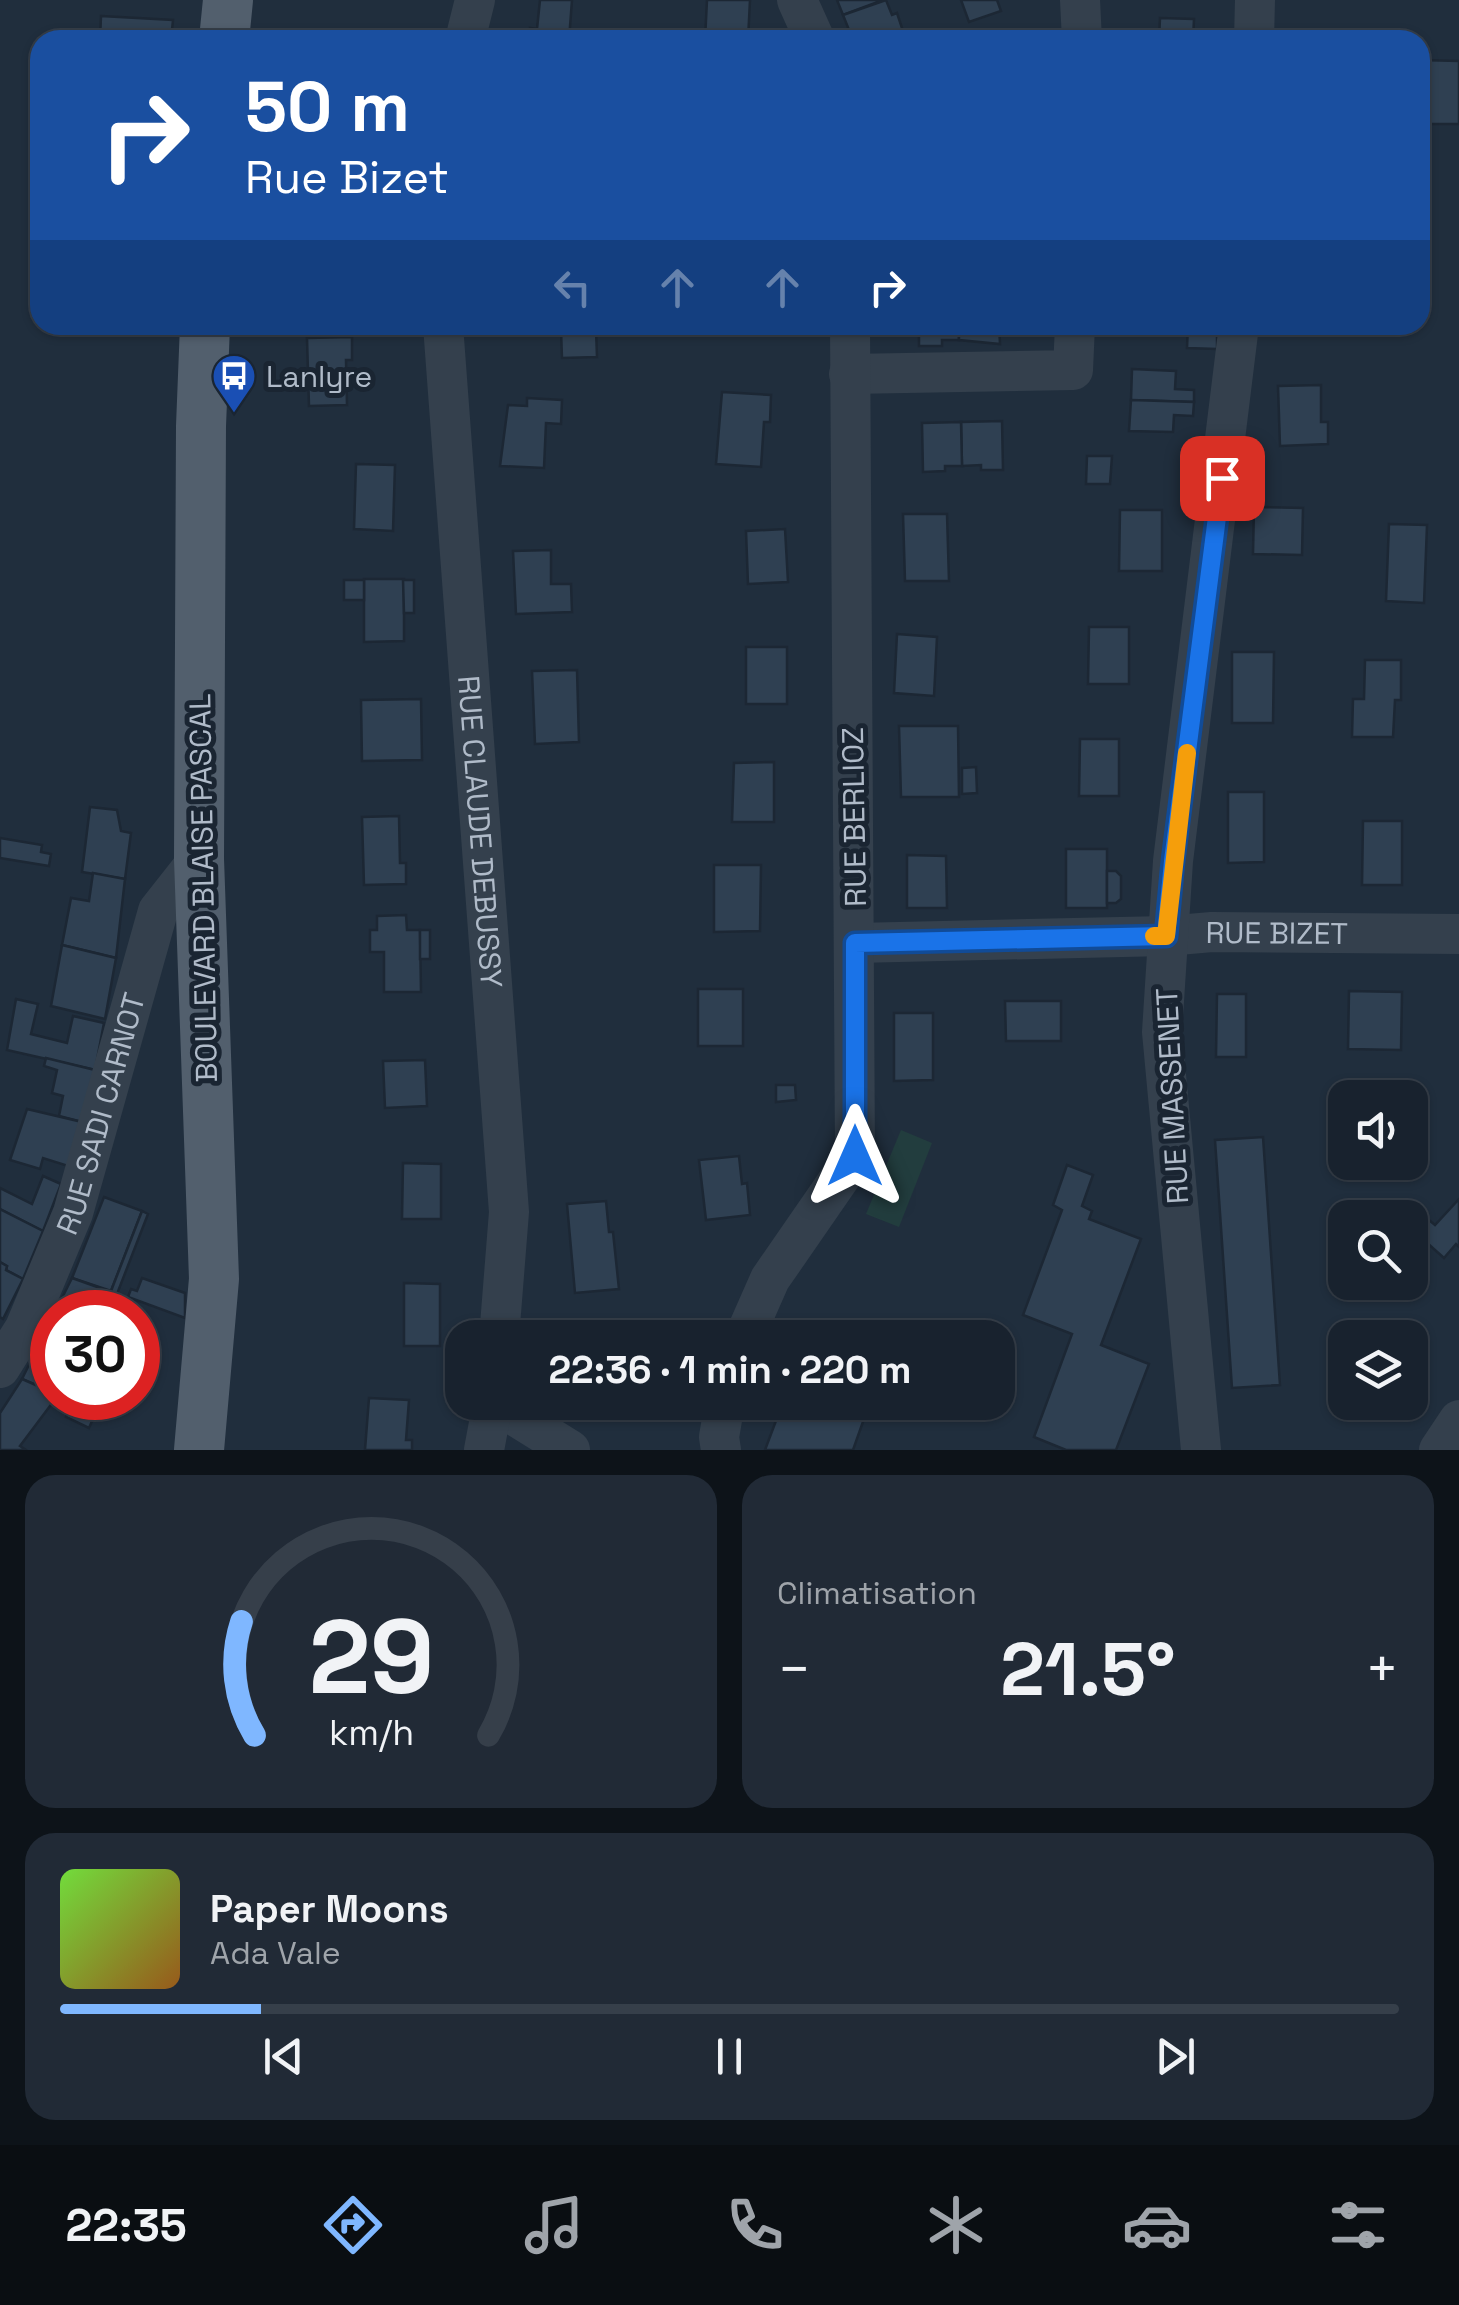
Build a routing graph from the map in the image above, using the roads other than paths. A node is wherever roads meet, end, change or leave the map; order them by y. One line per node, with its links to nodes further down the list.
1 (228, 0): 6 (main road)
2 (475, 0): 7 (street)
3 (797, 0): 8 (street)
4 (1080, 0): 9 (street)
5 (1255, 0): 10 (street)
6 (225, 30)
7 (468, 30)
8 (810, 30)
9 (1082, 30)
10 (1254, 30)
11 (205, 335): 17 (main road, BOULEVARD BLAISE PASCAL)
12 (444, 335): 21 (street, RUE CLAUDE DEBUSSY)
13 (850, 335): 16 (street, RUE BERLIOZ)
14 (1074, 335): 16 (street)
15 (1237, 335): 19 (street, RUE MASSENET)
16 (849, 374): 20 (street, RUE BERLIOZ)
17 (199, 859): 23 (street, RUE SADI CARNOT); 28 (main road, BOULEVARD BLAISE PASCAL)
18 (1459, 934): 19 (street, RUE BIZET)
19 (1166, 936): 20 (street, RUE BIZET); 32 (street, RUE MASSENET)
20 (855, 943): 22 (street, RUE BERLIOZ)
21 (501, 1320)
22 (752, 1320)
23 (0, 1368)
24 (490, 1420): 29 (street)
25 (522, 1420): 30 (street)
26 (722, 1420): 31 (street)
27 (1459, 1420): 33 (street)
28 (199, 1450)
29 (484, 1450)
30 (570, 1450)
31 (721, 1450)
32 (1201, 1450)
33 (1438, 1450)

